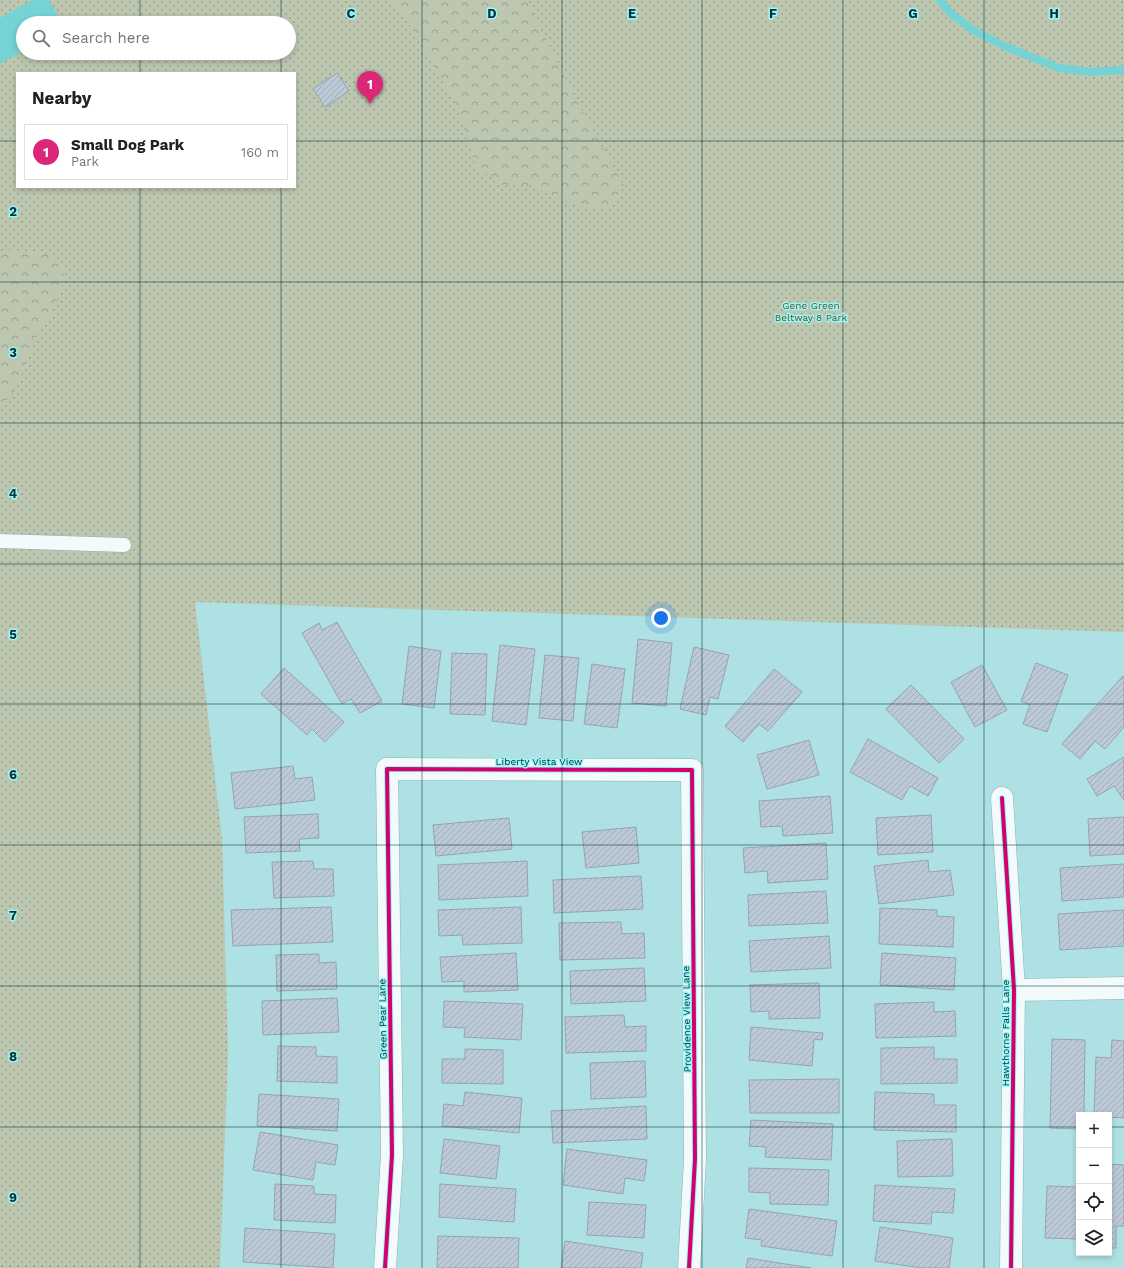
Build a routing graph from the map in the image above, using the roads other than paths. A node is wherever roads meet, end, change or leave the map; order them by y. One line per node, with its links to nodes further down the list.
1 (0, 541): 2 (lane)
2 (124, 545)
3 (387, 769): 4 (street, Liberty Vista View); 8 (street, Green Pear Lane)
4 (692, 770): 9 (street, Providence View Lane)
5 (1002, 798): 7 (street, Hawthorne Falls Lane)
6 (1124, 988): 7 (street)
7 (1014, 990): 10 (street, Hawthorne Falls Lane)
8 (385, 1268)
9 (689, 1268)
10 (1011, 1268)

